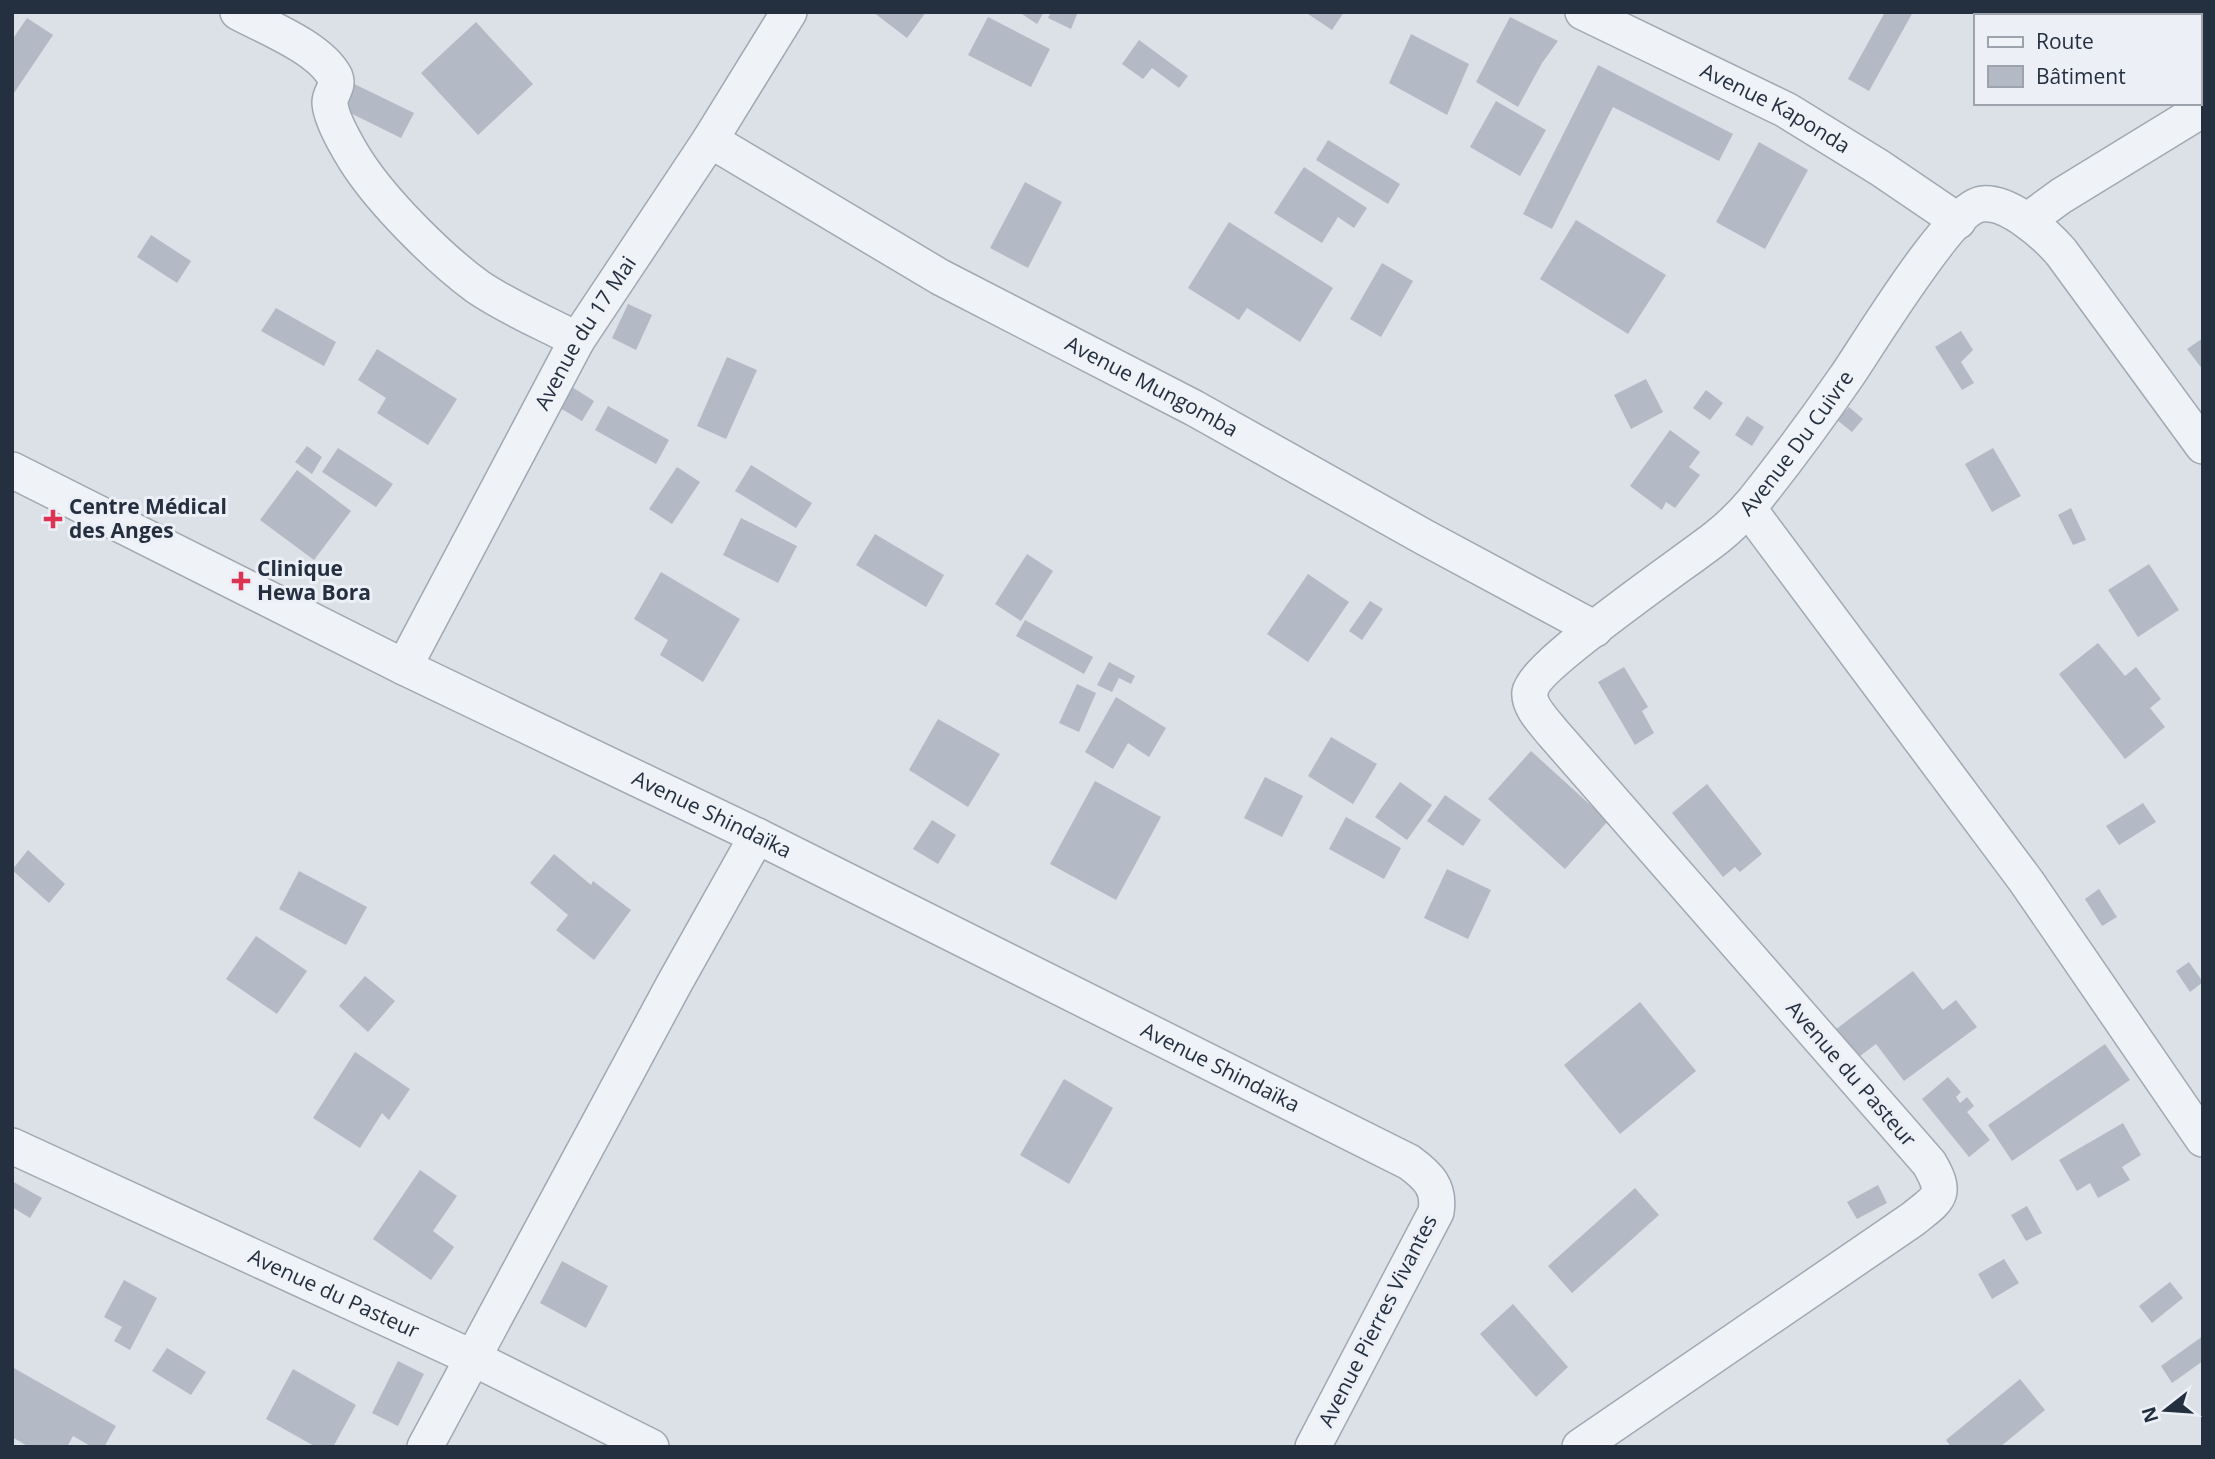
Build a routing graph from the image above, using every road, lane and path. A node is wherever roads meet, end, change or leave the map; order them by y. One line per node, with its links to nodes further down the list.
1 (238, 12): 8 (street)
2 (789, 12): 5 (street, Avenue du 17 Mai)
3 (1583, 12): 6 (street, Avenue Kaponda)
4 (2203, 108): 7 (street)
5 (709, 140): 8 (street, Avenue du 17 Mai); 12 (street, Avenue Mungomba)
6 (1958, 221): 7 (street, Avenue Du Cuivre); 11 (street, Avenue Du Cuivre)
7 (2027, 221): 9 (street)
8 (577, 340): 13 (street, Avenue du 17 Mai)
9 (2203, 446)
10 (15, 479): 13 (street, Avenue Shindaïka)
11 (1748, 508): 12 (street, Avenue Du Cuivre); 15 (street)
12 (1595, 629): 22 (street, Avenue du Pasteur)
13 (404, 667): 14 (street, Avenue Shindaïka)
14 (757, 836): 17 (street, Avenue Shindaïka); 18 (street)
15 (2203, 1139)
16 (12, 1146): 18 (street, Avenue du Pasteur)
17 (1409, 1162): 21 (street, Avenue Pierres Vivantes)
18 (472, 1358): 19 (street); 20 (street, Avenue du Pasteur)
19 (425, 1447)
20 (651, 1447)
21 (1313, 1447)
22 (1580, 1447)

